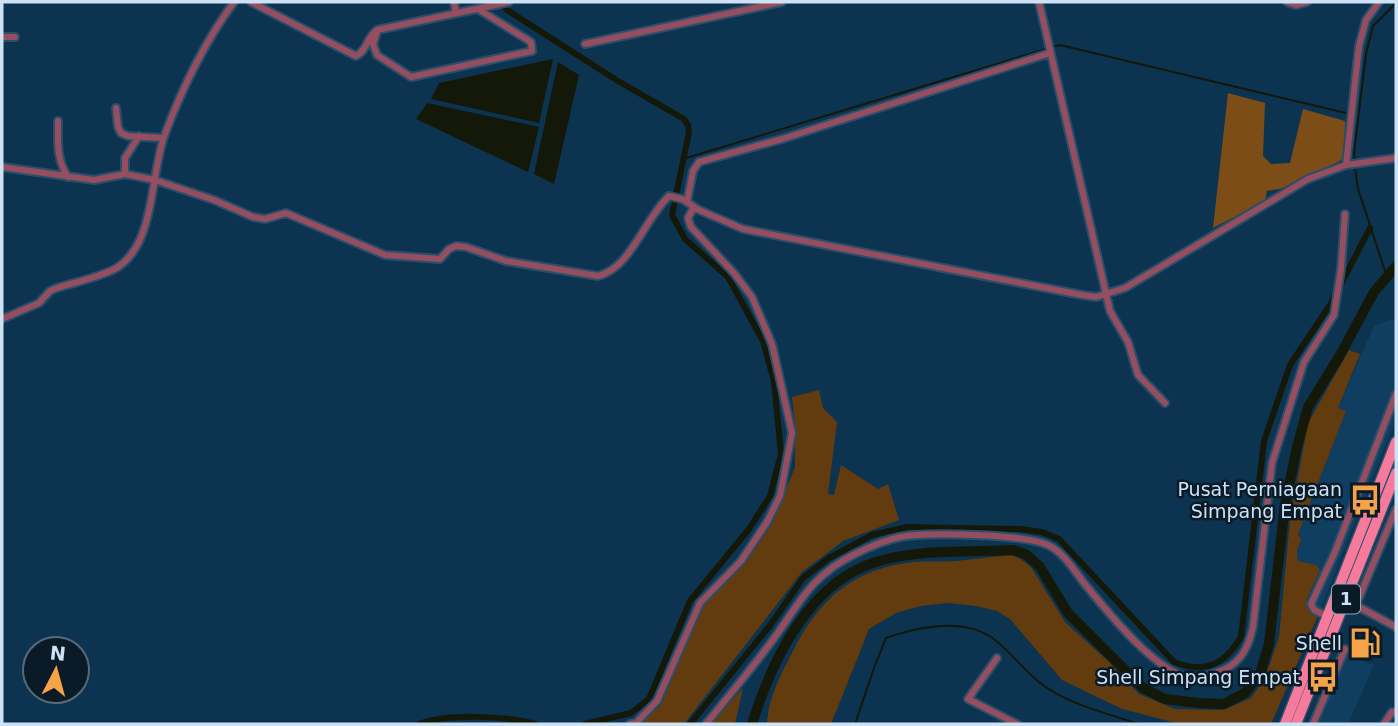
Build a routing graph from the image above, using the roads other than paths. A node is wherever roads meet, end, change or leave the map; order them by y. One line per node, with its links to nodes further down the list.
1 (234, 2): 21 (street)
2 (251, 2): 13 (street)
3 (454, 2): 12 (street)
4 (508, 2): 11 (street)
5 (782, 2): 10 (street)
6 (1039, 2): 17 (street)
7 (1307, 2): 9 (street)
8 (1379, 2): 23 (street)
9 (1287, 3)
10 (763, 4): 16 (street)
11 (478, 9): 12 (street); 13 (street)
12 (456, 13): 13 (street)
13 (377, 30)
14 (2, 37): 15 (street)
15 (15, 37)
16 (585, 44)
17 (1050, 52): 28 (street); 31 (street)
18 (117, 108): 20 (street)
19 (58, 121): 26 (street)
20 (139, 136): 21 (street); 25 (street)
21 (163, 138): 27 (street)
22 (1396, 158): 23 (street)
23 (1353, 164): 31 (street)
24 (2, 167): 26 (street)
25 (125, 174): 26 (street); 27 (street)
26 (68, 177)
27 (155, 180): 28 (street); 32 (street)
28 (685, 200): 29 (street)
29 (694, 207): 31 (street); 45 (street)
30 (1345, 214): 46 (street)
31 (1106, 295): 34 (street)
32 (2, 319)
33 (1396, 394): 39 (street)
34 (1165, 403)
35 (1396, 442): 39 (highway, 1)
36 (1396, 472): 38 (highway, 1)
37 (1396, 509): 38 (street)
38 (1351, 603): 40 (street); 44 (highway, 1)
39 (1326, 616): 48 (highway, 1)
40 (1396, 626)
41 (1345, 649): 49 (street)
42 (997, 658): 47 (street)
43 (1394, 712): 50 (street)
44 (1298, 720): 49 (street)
45 (630, 724)
46 (706, 724)
47 (1017, 724)
48 (1285, 724)
49 (1315, 724)
50 (1384, 724)

